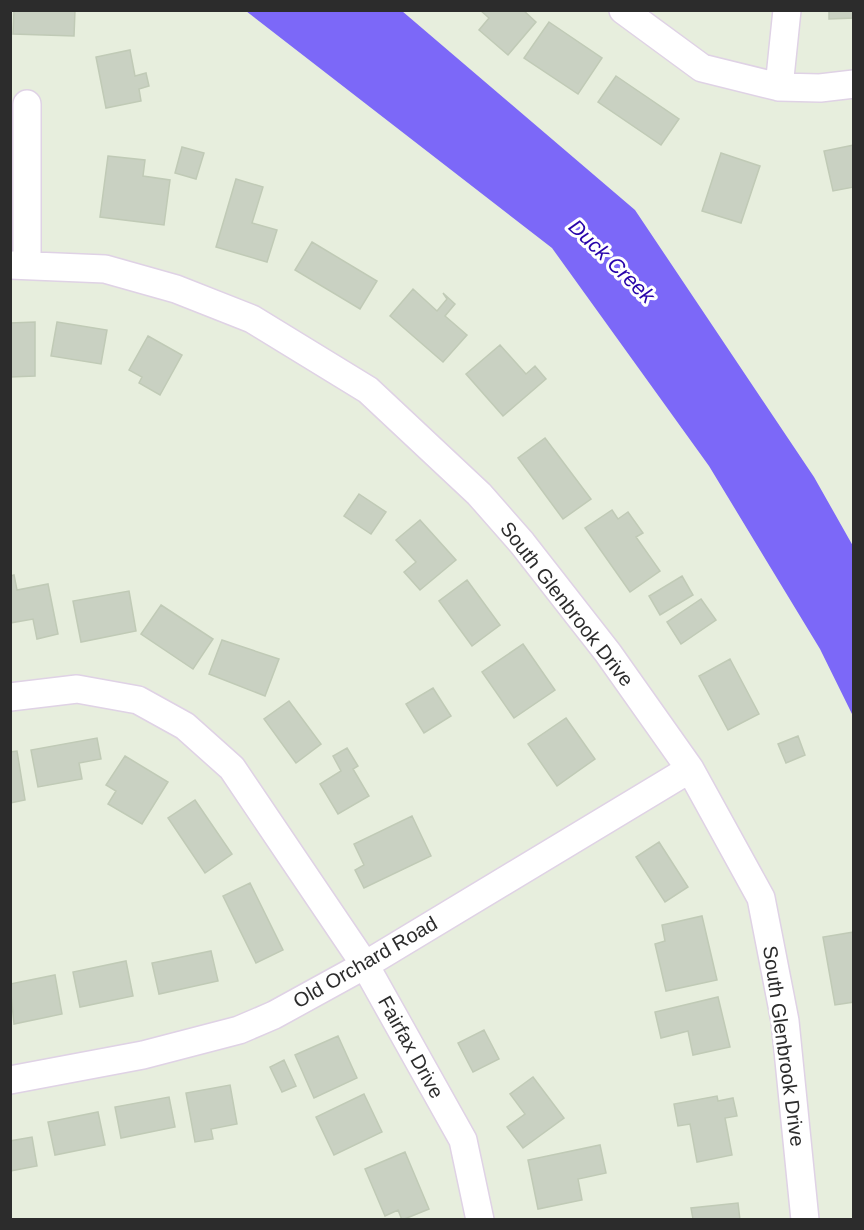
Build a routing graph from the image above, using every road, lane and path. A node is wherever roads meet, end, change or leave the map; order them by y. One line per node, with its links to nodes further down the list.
1 (623, 10): 4 (street)
2 (787, 10): 4 (street)
3 (854, 84): 4 (street)
4 (779, 87)
5 (27, 104): 6 (street)
6 (19, 264): 8 (street, South Glenbrook Drive)
7 (10, 697): 9 (street, Fairfax Drive)
8 (690, 769): 9 (street, Old Orchard Road); 12 (street, South Glenbrook Drive)
9 (365, 965): 10 (street, Old Orchard Road); 11 (street, Fairfax Drive)
10 (10, 1080)
11 (480, 1220)
12 (805, 1220)

